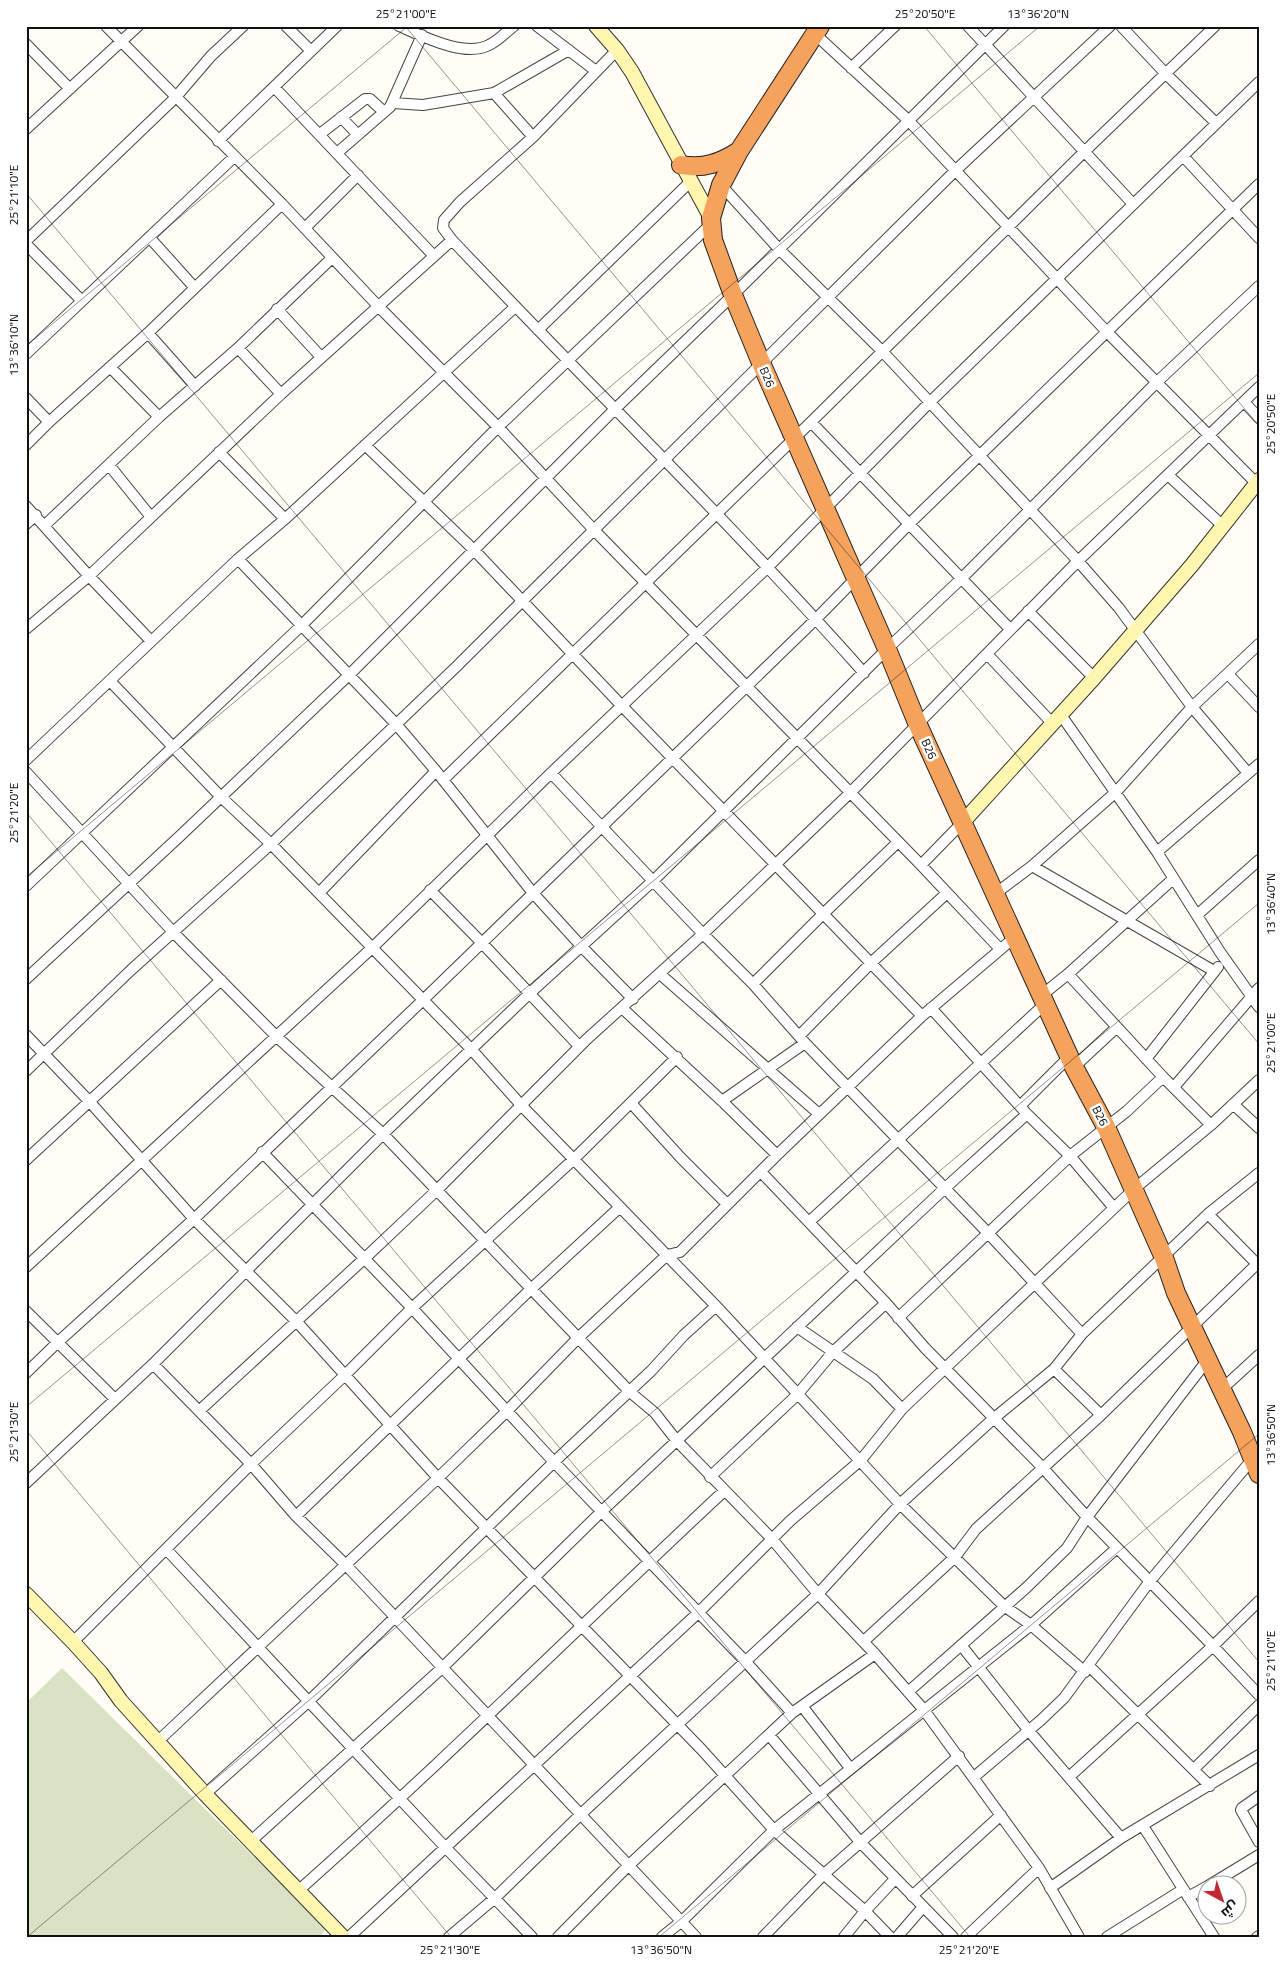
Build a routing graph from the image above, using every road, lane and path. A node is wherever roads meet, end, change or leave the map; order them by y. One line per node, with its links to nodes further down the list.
1 (106, 26): 18 (street)
2 (138, 26): 18 (street)
3 (244, 26): 31 (street)
4 (286, 26): 23 (street)
5 (337, 26): 23 (street)
6 (399, 26): 17 (street)
7 (514, 26): 17 (street)
8 (537, 26): 21 (street)
9 (596, 26): 22 (street)
10 (895, 26): 24 (street)
11 (968, 26): 20 (street)
12 (1004, 26): 20 (street)
13 (1110, 26): 32 (street)
14 (1121, 26): 26 (street)
15 (1215, 26): 26 (street)
16 (818, 30): 24 (street); 43 (highway, B26)
17 (422, 35): 33 (street)
18 (121, 42): 29 (street); 31 (street)
19 (26, 44): 29 (street)
20 (985, 44): 32 (street); 36 (street)
21 (569, 50): 25 (street); 30 (street)
22 (617, 50): 25 (street); 48 (street)
23 (311, 51): 28 (street)
24 (851, 68): 36 (street)
25 (596, 72): 41 (street)
26 (1166, 74): 37 (street); 44 (street)
27 (1259, 82): 37 (street)
28 (274, 87): 39 (street); 42 (street)
29 (70, 89): 38 (street)
30 (494, 93): 33 (street); 41 (street)
31 (175, 98): 42 (street); 63 (street)
32 (1034, 98): 44 (street); 49 (street)
33 (393, 103): 34 (street)
34 (384, 112): 35 (street); 40 (street)
35 (341, 117): 39 (street); 40 (street)
36 (908, 120): 49 (street); 64 (street)
37 (1216, 124): 46 (street)
38 (28, 125)
39 (320, 134): 45 (street)
40 (358, 135): 45 (street)
41 (533, 137): 62 (street)
42 (218, 141): 47 (street)
43 (739, 151): 48 (highway); 53 (highway, B26)
44 (1084, 152): 55 (street); 58 (street)
45 (337, 153): 50 (street)
46 (1183, 156): 55 (street); 56 (street)
47 (234, 157): 54 (street); 60 (street)
48 (681, 164): 51 (street)
49 (956, 170): 58 (street); 71 (street)
50 (358, 175): 59 (street); 65 (street)
51 (692, 182): 57 (street); 76 (street)
52 (1259, 184): 56 (street)
53 (721, 185): 57 (highway, B26); 64 (street)
54 (282, 204): 59 (street); 69 (street)
55 (1133, 204): 67 (street)
56 (1233, 210): 61 (street); 77 (street)
57 (711, 221): 70 (highway, B26); 83 (street)
58 (1008, 226): 67 (street); 80 (street)
59 (305, 228): 66 (street)
60 (150, 238): 69 (street); 72 (street)
61 (1259, 238)
62 (452, 240): 65 (street); 74 (street)
63 (26, 243): 72 (street)
64 (778, 248): 70 (street); 71 (street)
65 (433, 255): 73 (street)
66 (332, 258): 73 (street); 75 (street)
67 (1056, 278): 77 (street); 93 (street)
68 (1259, 286): 87 (street)
69 (194, 287): 78 (street)
70 (733, 295): 84 (highway, B26); 94 (street)
71 (829, 299): 80 (street); 84 (street)
72 (82, 301): 81 (street)
73 (379, 307): 82 (street); 86 (street)
74 (515, 307): 76 (street); 86 (street)
75 (277, 309): 79 (street); 82 (street)
76 (538, 330): 83 (street)
77 (1107, 332): 87 (street); 105 (street)
78 (148, 333): 85 (street); 88 (street)
79 (238, 348): 88 (street); 90 (street)
80 (882, 351): 93 (street); 98 (street)
81 (26, 354)
82 (321, 357): 90 (street)
83 (568, 361): 94 (street); 99 (street)
84 (762, 365): 101 (highway, B26); 106 (street)
85 (110, 368): 95 (street); 97 (street)
86 (445, 374): 99 (street); 102 (street)
87 (1157, 382): 100 (street); 115 (street)
88 (195, 386): 95 (street)
89 (1259, 387): 92 (street)
90 (281, 394): 104 (street)
91 (26, 398): 97 (street)
92 (1244, 402): 96 (street); 100 (street)
93 (929, 403): 105 (street); 108 (street)
94 (614, 410): 106 (street); 110 (street)
95 (159, 417): 107 (street)
96 (1259, 418)
97 (49, 422): 103 (street)
98 (811, 422): 101 (street); 108 (street)
99 (498, 427): 110 (street); 112 (street)
100 (1208, 436): 109 (street); 111 (street)
101 (794, 438): 114 (highway, B26); 116 (street)
102 (365, 444): 112 (street); 119 (street)
103 (26, 445)
104 (219, 452): 118 (street); 119 (street)
105 (979, 456): 115 (street); 121 (street)
106 (666, 460): 116 (street); 124 (street)
107 (109, 465): 118 (street); 122 (street)
108 (860, 472): 114 (street); 121 (street)
109 (1168, 475): 123 (street); 127 (street)
110 (546, 477): 124 (street); 125 (street)
111 (1258, 484): 123 (street)
112 (423, 501): 125 (street); 136 (street)
113 (26, 506): 117 (street)
114 (825, 509): 128 (street); 130 (highway, B26)
115 (1029, 509): 127 (street); 131 (street)
116 (717, 514): 128 (street); 132 (street)
117 (36, 515): 120 (street); 122 (street)
118 (151, 517): 129 (street)
119 (285, 519): 126 (street)
120 (26, 524)
121 (909, 524): 130 (street); 131 (street)
122 (44, 526): 129 (street)
123 (1224, 526): 139 (street)
124 (594, 530): 132 (street); 133 (street)
125 (474, 550): 133 (street); 148 (street)
126 (238, 559): 136 (street); 141 (street)
127 (1078, 561): 134 (street); 139 (street)
128 (767, 568): 135 (street); 140 (street)
129 (88, 576): 137 (street); 141 (street)
130 (855, 579): 135 (street); 143 (highway, B26)
131 (961, 579): 138 (street); 143 (street)
132 (646, 582): 140 (street); 144 (street)
133 (523, 602): 144 (street); 156 (street)
134 (1028, 611): 138 (street); 149 (street)
135 (816, 619): 146 (street); 151 (street)
136 (301, 626): 148 (street); 159 (street)
137 (26, 629)
138 (1010, 629): 145 (street)
139 (1135, 630): 149 (street); 154 (street)
140 (696, 634): 151 (street); 152 (street)
141 (151, 641): 150 (street)
142 (1259, 644): 147 (street)
143 (887, 649): 146 (street); 157 (highway, B26)
144 (573, 654): 152 (street); 166 (street)
145 (987, 654): 155 (street); 157 (street)
146 (864, 673): 158 (street)
147 (1228, 674): 153 (street); 154 (street)
148 (349, 675): 156 (street); 169 (street)
149 (1094, 678): 155 (street)
150 (110, 681): 159 (street); 161 (street)
151 (745, 686): 158 (street); 160 (street)
152 (622, 706): 160 (street); 165 (street)
153 (1259, 707)
154 (1192, 708): 162 (street); 167 (street)
155 (1057, 719): 167 (street); 171 (street)
156 (396, 724): 163 (street); 176 (street)
157 (918, 725): 168 (street); 171 (highway, B26)
158 (797, 738): 168 (street); 170 (street)
159 (174, 746): 169 (street); 173 (street)
160 (672, 758): 170 (street); 172 (street)
161 (26, 760)
162 (1255, 770): 177 (street)
163 (436, 771): 166 (street); 187 (street)
164 (26, 772): 173 (street)
165 (552, 772): 172 (street); 174 (street)
166 (443, 780): 174 (street)
167 (1116, 792): 177 (street); 181 (street)
168 (850, 793): 175 (street); 179 (street)
169 (221, 797): 176 (street); 184 (street)
170 (723, 810): 179 (street); 183 (street)
171 (962, 823): 180 (street); 190 (highway, B26)
172 (602, 825): 183 (street); 189 (street)
173 (82, 834): 184 (street); 185 (street)
174 (486, 836): 186 (street); 189 (street)
175 (898, 842): 180 (street); 191 (street)
176 (271, 844): 187 (street); 194 (street)
177 (1157, 852): 182 (street)
178 (1259, 860): 192 (street)
179 (774, 864): 191 (street); 195 (street)
180 (921, 865): 188 (street)
181 (1032, 866): 190 (street); 193 (street)
182 (1173, 879): 192 (street); 193 (street)
183 (654, 880): 195 (street); 198 (street)
184 (128, 884): 194 (street); 206 (street)
185 (26, 886)
186 (430, 890): 197 (street); 199 (street)
187 (318, 893): 199 (street)
188 (947, 893): 200 (street); 202 (street)
189 (533, 894): 197 (street); 198 (street)
190 (995, 894): 196 (highway, B26)
191 (823, 914): 202 (street); 208 (street)
192 (1197, 915): 201 (street)
193 (1128, 922): 203 (street); 205 (street)
194 (174, 933): 207 (street); 224 (street)
195 (703, 934): 204 (street); 208 (street)
196 (1015, 936): 200 (street); 212 (highway, B26)
197 (482, 942): 210 (street); 213 (street)
198 (582, 947): 210 (street); 211 (street)
199 (372, 948): 213 (street); 220 (street)
200 (1000, 949): 216 (street)
201 (1225, 959): 203 (street); 209 (street)
202 (872, 962): 217 (street); 221 (street)
203 (1214, 971): 226 (street)
204 (660, 974): 211 (street); 229 (street)
205 (1068, 974): 212 (street); 218 (street)
206 (26, 978)
207 (220, 980): 220 (street); 236 (street)
208 (753, 984): 221 (street)
209 (1255, 992): 214 (street); 234 (street)
210 (530, 993): 222 (street); 223 (street)
211 (633, 999): 215 (street)
212 (1044, 999): 227 (highway, B26); 228 (street)
213 (422, 1001): 223 (street); 233 (street)
214 (1259, 1006)
215 (622, 1008): 222 (street); 225 (street)
216 (931, 1008): 217 (street); 228 (street)
217 (922, 1016): 235 (street)
218 (1117, 1027): 226 (street); 227 (street)
219 (26, 1035): 224 (street)
220 (276, 1036): 233 (street); 254 (street)
221 (802, 1039): 229 (street); 235 (street)
222 (579, 1046): 240 (street)
223 (472, 1050): 240 (street); 247 (street)
224 (45, 1055): 230 (street); 236 (street)
225 (677, 1058): 237 (street); 238 (street)
226 (1146, 1059): 231 (street)
227 (1072, 1061): 241 (street); 245 (highway, B26)
228 (981, 1062): 241 (street); 248 (street)
229 (768, 1069): 237 (street); 242 (street)
230 (26, 1071)
231 (1163, 1077): 234 (street); 245 (street)
232 (1259, 1080): 239 (street)
233 (331, 1087): 247 (street); 249 (street)
234 (1174, 1087): 244 (street)
235 (849, 1088): 242 (street); 248 (street)
236 (89, 1101): 253 (street); 254 (street)
237 (722, 1101): 250 (street)
238 (631, 1103): 252 (street); 261 (street)
239 (1233, 1104): 244 (street); 246 (street)
240 (521, 1105): 252 (street); 258 (street)
241 (1020, 1106): 243 (street)
242 (819, 1114): 250 (street)
243 (1027, 1114): 251 (street); 257 (street)
244 (1211, 1125): 259 (street)
245 (1106, 1127): 251 (street); 259 (highway, B26)
246 (1259, 1128)
247 (383, 1134): 258 (street); 260 (street)
248 (898, 1139): 257 (street); 266 (street)
249 (262, 1152): 260 (street); 265 (street)
250 (777, 1155): 255 (street)
251 (1070, 1156): 263 (street); 267 (street)
252 (574, 1159): 262 (street); 268 (street)
253 (26, 1160)
254 (141, 1161): 265 (street); 273 (street)
255 (761, 1172): 261 (street); 266 (street)
256 (1259, 1173): 264 (street)
257 (944, 1189): 267 (street); 275 (street)
258 (437, 1190): 268 (street); 270 (street)
259 (1133, 1190): 263 (street); 271 (highway, B26)
260 (312, 1204): 270 (street); 274 (street)
261 (727, 1204): 269 (street)
262 (620, 1206): 269 (street); 277 (street)
263 (1114, 1208): 276 (street)
264 (1208, 1214): 271 (street); 272 (street)
265 (194, 1219): 274 (street); 288 (street)
266 (809, 1222): 275 (street)
267 (988, 1233): 276 (street); 282 (street)
268 (484, 1240): 277 (street); 280 (street)
269 (667, 1255): 279 (street); 287 (street)
270 (365, 1258): 280 (street); 283 (street)
271 (1164, 1258): 284 (highway, B26); 286 (street)
272 (1258, 1264): 284 (street)
273 (26, 1268)
274 (245, 1270): 283 (street); 294 (street)
275 (856, 1272): 278 (street); 285 (street)
276 (1035, 1284): 286 (street); 295 (street)
277 (531, 1289): 287 (street); 293 (street)
278 (886, 1303): 282 (street); 289 (street)
279 (716, 1306): 291 (street); 300 (street)
280 (412, 1308): 293 (street); 298 (street)
281 (26, 1311): 288 (street)
282 (898, 1318): 295 (street)
283 (297, 1322): 298 (street); 304 (street)
284 (1193, 1325): 292 (highway, B26); 306 (street)
285 (796, 1327): 289 (street); 291 (street)
286 (1082, 1334): 296 (street)
287 (578, 1338): 300 (street); 305 (street)
288 (58, 1342): 297 (street); 302 (street)
289 (833, 1352): 301 (street); 303 (street)
290 (1259, 1355): 299 (street)
291 (764, 1358): 301 (street); 309 (street)
292 (1209, 1358): 299 (highway, B26); 322 (street)
293 (458, 1360): 305 (street); 308 (street)
294 (153, 1364): 302 (street); 304 (street)
295 (946, 1369): 303 (street); 307 (street)
296 (1054, 1369): 306 (street); 307 (street)
297 (26, 1373)
298 (344, 1376): 308 (street); 313 (street)
299 (1222, 1388): 312 (highway, B26)
300 (630, 1392): 309 (street); 311 (street)
301 (797, 1395): 310 (street); 315 (street)
302 (115, 1400): 317 (street)
303 (902, 1409): 310 (street)
304 (199, 1411): 313 (street)
305 (507, 1412): 311 (street); 316 (street)
306 (1102, 1415): 314 (street)
307 (993, 1419): 314 (street); 319 (street)
308 (390, 1427): 316 (street); 321 (street)
309 (677, 1441): 315 (street); 320 (street)
310 (861, 1460): 319 (street); 324 (street)
311 (554, 1462): 320 (street); 323 (street)
312 (1257, 1462): 331 (street)
313 (251, 1464): 321 (street); 326 (street)
314 (1043, 1468): 322 (street); 327 (street)
315 (710, 1477): 318 (street)
316 (438, 1478): 323 (street); 329 (street)
317 (26, 1482)
318 (724, 1491): 324 (street); 328 (street)
319 (900, 1504): 327 (street); 333 (street)
320 (601, 1512): 328 (street); 330 (street)
321 (296, 1516): 329 (street)
322 (1087, 1517): 325 (street); 335 (street)
323 (486, 1528): 330 (street); 337 (street)
324 (772, 1539): 333 (street); 336 (street)
325 (1117, 1548): 331 (street); 338 (street)
326 (166, 1549): 340 (street); 344 (street)
327 (955, 1557): 335 (street); 341 (street)
328 (649, 1561): 336 (street); 339 (street)
329 (345, 1564): 337 (street); 344 (street)
330 (535, 1577): 339 (street); 348 (street)
331 (1150, 1581): 343 (street); 349 (street)
332 (26, 1594): 340 (street)
333 (818, 1594): 341 (street); 346 (street)
334 (1259, 1601): 343 (street)
335 (1004, 1606): 338 (street); 342 (street)
336 (698, 1613): 346 (street); 350 (street)
337 (394, 1616): 348 (street); 353 (street)
338 (1031, 1625): 347 (street); 349 (street)
339 (582, 1626): 350 (street); 359 (street)
340 (73, 1642): 363 (street)
341 (864, 1642): 345 (street)
342 (961, 1645): 347 (street); 351 (street)
343 (1213, 1646): 352 (street); 358 (street)
344 (257, 1647): 353 (street); 363 (street)
345 (875, 1654): 351 (street); 355 (street)
346 (745, 1661): 357 (street); 360 (street)
347 (979, 1667): 356 (street); 361 (street)
348 (442, 1668): 359 (street); 364 (street)
349 (1086, 1668): 358 (street); 361 (street)
350 (629, 1677): 360 (street); 367 (street)
351 (908, 1692): 356 (street)
352 (1259, 1695)
353 (308, 1702): 364 (street); 374 (street)
354 (1259, 1705): 369 (street)
355 (802, 1706): 357 (street); 368 (street)
356 (924, 1710): 366 (street); 368 (street)
357 (792, 1713): 362 (street)
358 (1138, 1714): 369 (street); 371 (street)
359 (488, 1716): 367 (street); 377 (street)
360 (676, 1724): 370 (street); 378 (street)
361 (1029, 1731): 371 (street); 372 (street)
362 (769, 1735): 370 (street); 375 (street)
363 (157, 1742): 374 (street)
364 (353, 1749): 377 (street); 383 (street)
365 (1259, 1755): 373 (street)
366 (959, 1756): 372 (street); 385 (street)
367 (533, 1765): 378 (street); 386 (street)
368 (850, 1768): 375 (street)
369 (1194, 1769): 373 (street)
370 (725, 1776): 381 (street); 388 (street)
371 (1069, 1777): 382 (street)
372 (974, 1778): 379 (street)
373 (1210, 1786): 380 (street)
374 (205, 1794): 383 (street)
375 (819, 1794): 381 (street); 385 (street)
376 (1259, 1796): 384 (street)
377 (400, 1798): 386 (street); 395 (street)
378 (580, 1814): 388 (street); 398 (street)
379 (1001, 1815): 389 (street); 397 (street)
380 (1143, 1826): 382 (street); 396 (street)
381 (774, 1830): 390 (street); 401 (street)
382 (1121, 1838): 393 (street)
383 (251, 1841): 395 (street)
384 (1259, 1842)
385 (861, 1843): 390 (street); 392 (street)
386 (445, 1847): 398 (street); 403 (street)
387 (1259, 1856): 391 (street)
388 (628, 1866): 401 (street); 406 (street)
389 (1039, 1868): 393 (street); 414 (street)
390 (823, 1875): 400 (street); 409 (street)
391 (1225, 1876)
392 (895, 1879): 397 (street); 400 (street)
393 (1050, 1888): 415 (street)
394 (1198, 1889): 396 (street)
395 (298, 1891): 402 (street)
396 (1185, 1894): 416 (street); 417 (street)
397 (912, 1896): 399 (street)
398 (495, 1898): 404 (street); 405 (street)
399 (923, 1907): 412 (street); 413 (street)
400 (865, 1911): 410 (street); 411 (street)
401 (682, 1921): 407 (street); 408 (street)
402 (343, 1937)
403 (349, 1937)
404 (449, 1937)
405 (532, 1937)
406 (558, 1937)
407 (662, 1937)
408 (696, 1937)
409 (763, 1937)
410 (844, 1937)
411 (890, 1937)
412 (897, 1937)
413 (953, 1937)
414 (966, 1937)
415 (1079, 1937)
416 (1107, 1937)
417 (1214, 1937)

